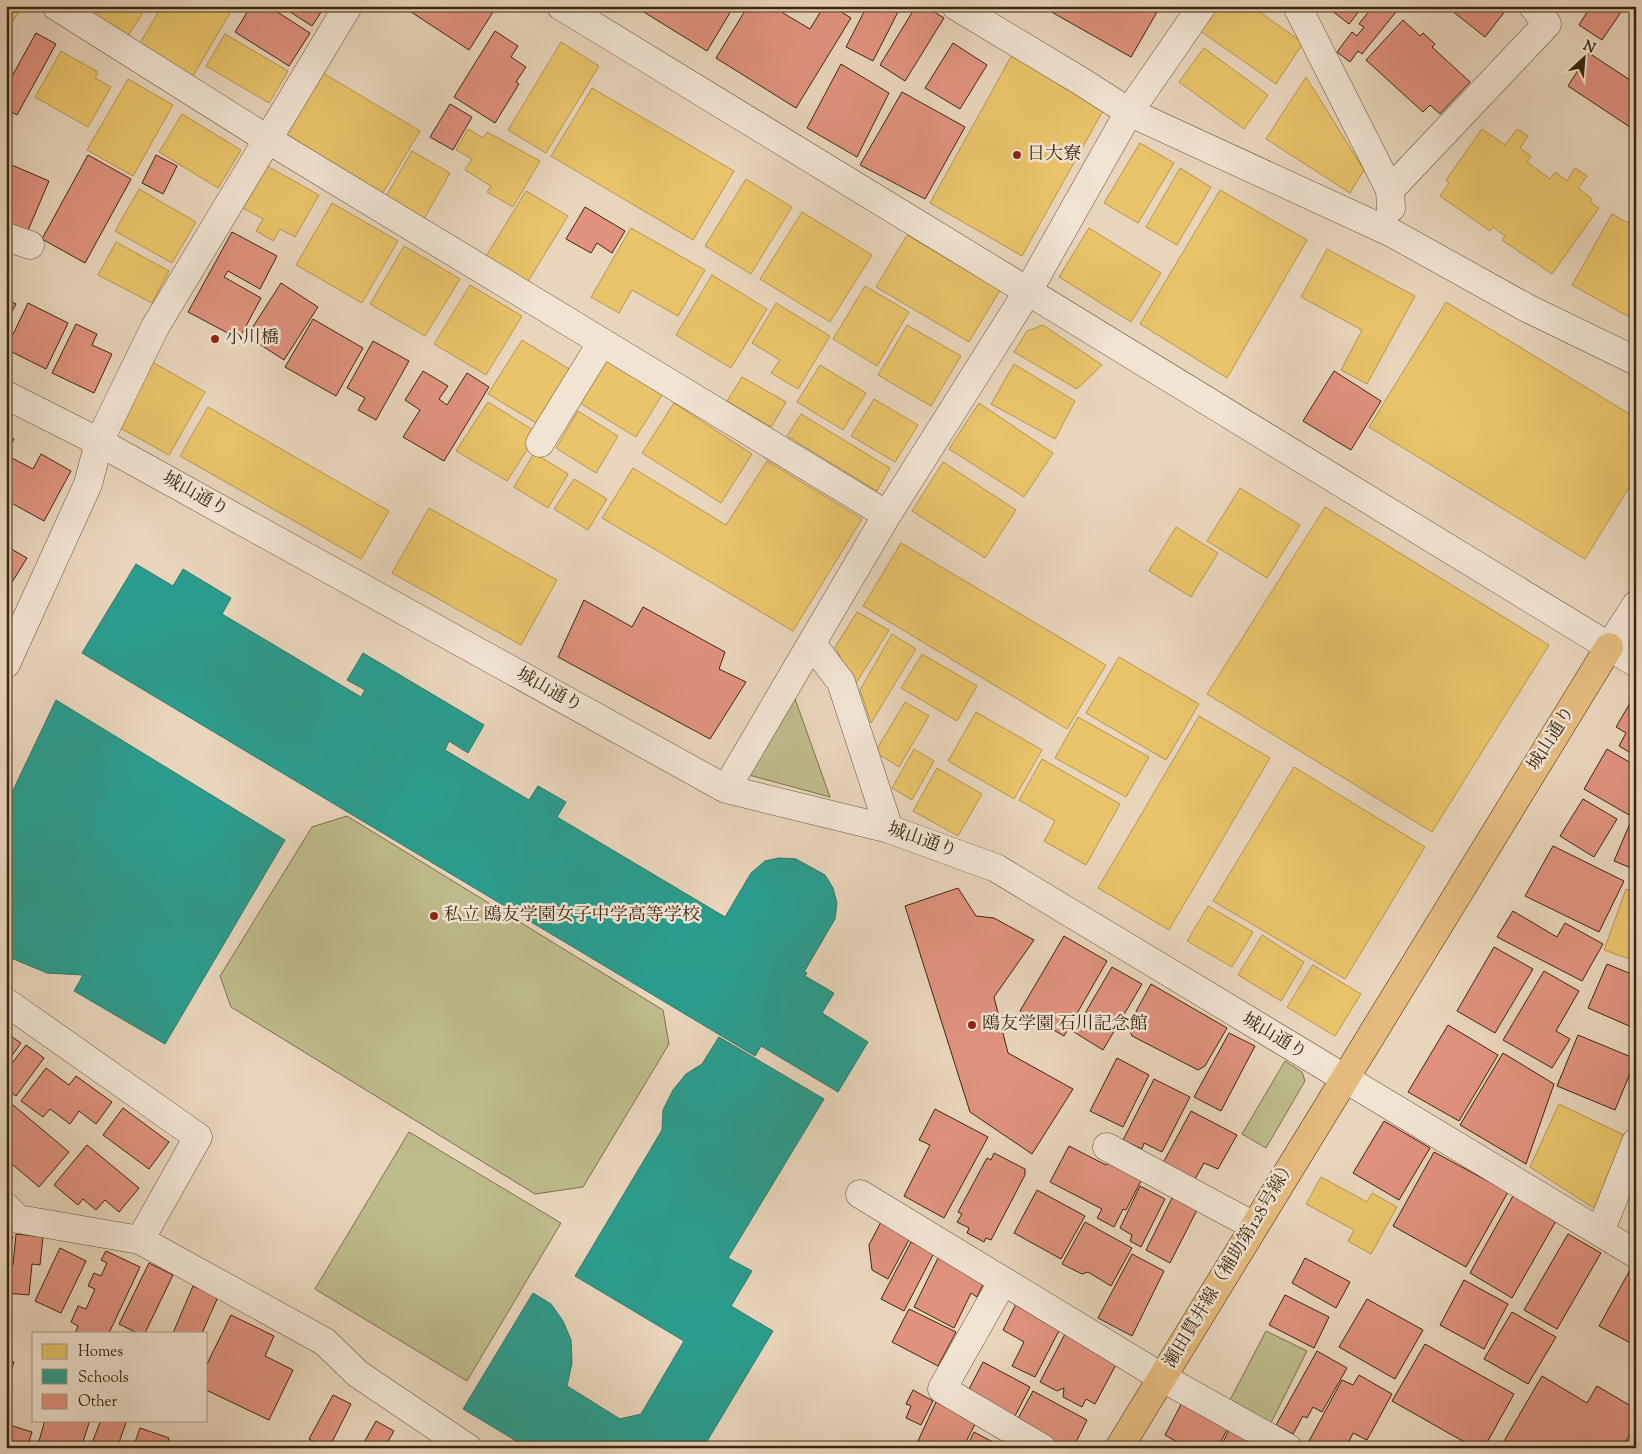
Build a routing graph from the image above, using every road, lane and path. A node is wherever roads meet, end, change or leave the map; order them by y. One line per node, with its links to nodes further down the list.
1 (56, 6): 9 (street)
2 (348, 6): 9 (street)
3 (561, 6): 12 (street)
4 (956, 6): 8 (street)
5 (1202, 6): 8 (street)
6 (1297, 6): 10 (street)
7 (1534, 6): 10 (street)
8 (1129, 112): 11 (street); 12 (street)
9 (267, 139): 13 (street); 16 (street)
10 (1390, 190): 11 (street)
11 (1392, 233): 14 (street)
12 (1028, 291): 18 (street); 21 (street)
13 (602, 342): 17 (street); 18 (street)
14 (1636, 361)
15 (6, 395): 16 (street, 城山通り)
16 (99, 442): 23 (street); 24 (street, 城山通り)
17 (540, 443)
18 (887, 515): 20 (street)
19 (1636, 605): 21 (street)
20 (812, 644): 24 (street); 25 (street)
21 (1609, 648): 22 (street); 27 (main road, 城山通り)
22 (1636, 663)
23 (6, 664)
24 (726, 789): 25 (street, 城山通り)
25 (889, 829): 27 (street, 城山通り)
26 (6, 1002): 34 (street)
27 (1344, 1079): 32 (main road, 瀬田貫井線（補助第128号線）); 33 (street)
28 (1636, 1142): 33 (street)
29 (1107, 1147): 32 (street)
30 (860, 1194): 36 (street)
31 (6, 1207): 34 (street)
32 (1254, 1226): 37 (main road, 瀬田貫井線（補助第128号線）)
33 (1600, 1232): 35 (street)
34 (140, 1240): 38 (street)
35 (1636, 1254)
36 (1003, 1281): 37 (street); 39 (street)
37 (1162, 1378): 40 (main road, 瀬田貫井線（補助第128号線）); 41 (street)
38 (468, 1448)
39 (1042, 1448)
40 (1119, 1448)
41 (1288, 1448)

